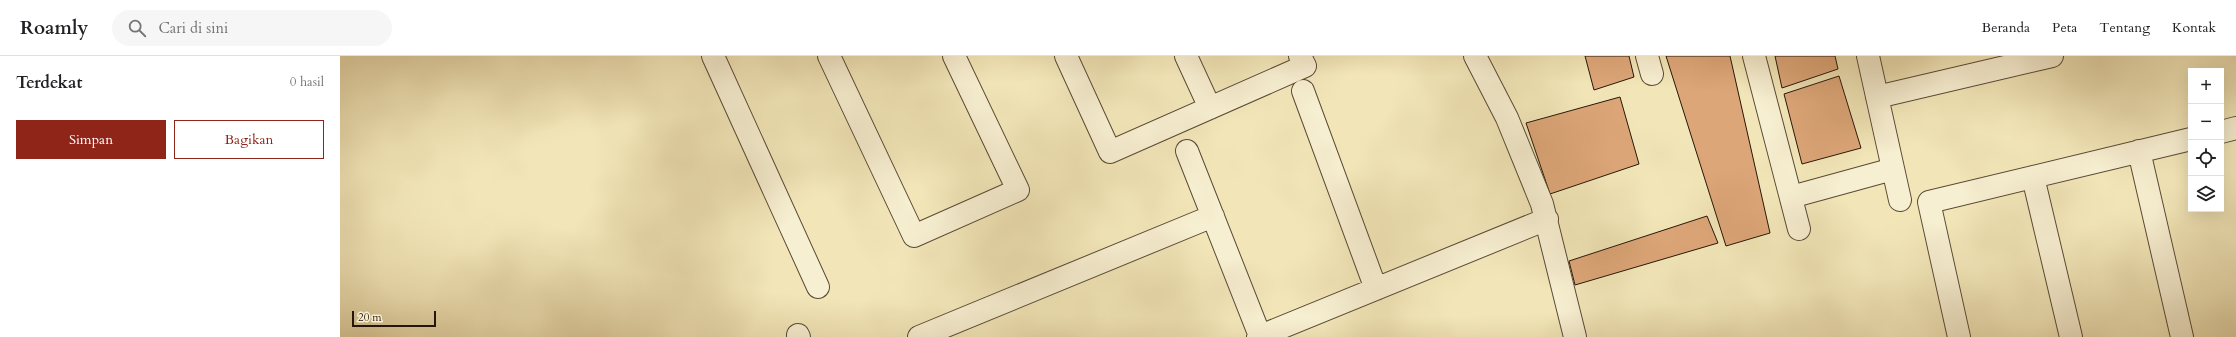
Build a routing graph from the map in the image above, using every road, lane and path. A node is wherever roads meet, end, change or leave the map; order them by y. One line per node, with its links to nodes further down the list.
1 (713, 56): 26 (street)
2 (829, 56): 3 (street)
3 (954, 56)
4 (1066, 56): 13 (street)
5 (1186, 56): 13 (street)
6 (1300, 56): 13 (street)
7 (1475, 56): 24 (street)
8 (1754, 56): 21 (street)
9 (1868, 56): 12 (street)
10 (2052, 56): 12 (street)
11 (1303, 91): 27 (street)
12 (1877, 97): 19 (street)
13 (1210, 108)
14 (2236, 128): 15 (street)
15 (2224, 131)
16 (2188, 140): 17 (street)
17 (2139, 151): 20 (street); 33 (street)
18 (1187, 152): 23 (street)
19 (1893, 169): 21 (street); 22 (street)
20 (2034, 177): 31 (street); 32 (street)
21 (1791, 197): 25 (street)
22 (1900, 200)
23 (1213, 216): 28 (street); 29 (street)
24 (1547, 219): 27 (street); 30 (street)
25 (1799, 229)
26 (818, 287)
27 (1376, 289): 28 (street)
28 (1259, 336)
29 (919, 337)
30 (1575, 337)
31 (1959, 337)
32 (2071, 337)
33 (2182, 337)

